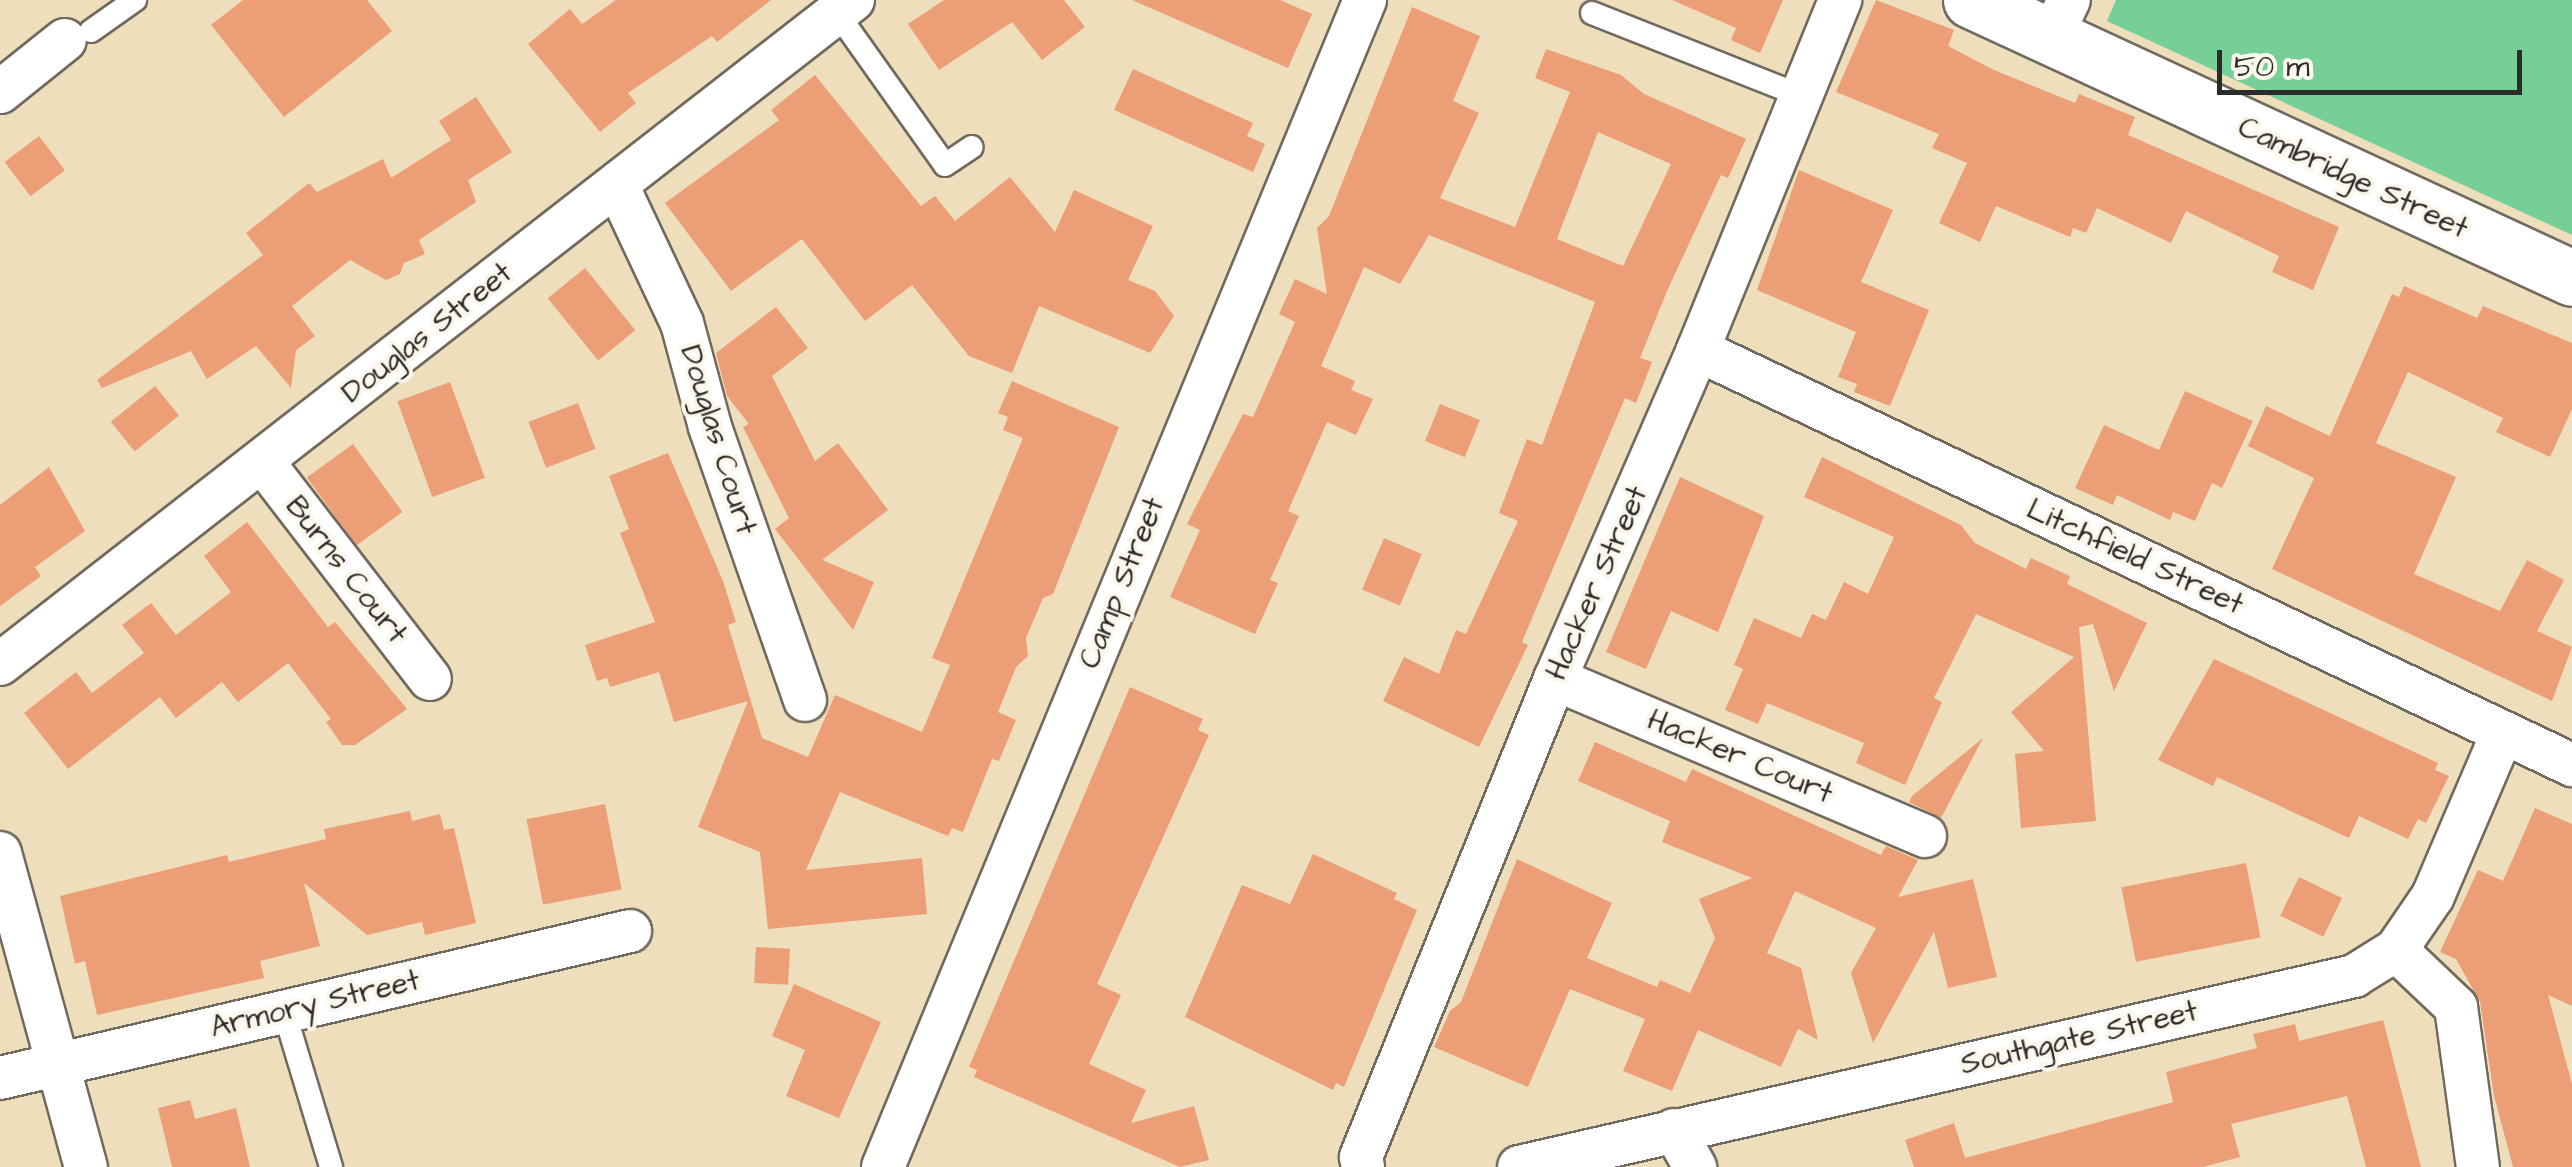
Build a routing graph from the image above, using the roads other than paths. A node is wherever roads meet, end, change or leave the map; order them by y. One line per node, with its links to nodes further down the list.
1 (135, 0): 8 (lane)
2 (1840, 0): 10 (street, Hacker Street)
3 (1971, 0): 7 (main road, Cambridge Street)
4 (839, 4): 11 (lane); 12 (street, Douglas Street)
5 (1353, 4): 33 (street, Camp Street)
6 (1592, 13): 10 (lane)
7 (2060, 18): 13 (main road, Cambridge Street)
8 (78, 36): 9 (street)
9 (0, 92)
10 (1799, 95): 14 (street, Hacker Street)
11 (972, 147)
12 (616, 186): 15 (street, Douglas Street); 19 (street, Douglas Court)
13 (2572, 278)
14 (1698, 350): 18 (street, Hacker Street); 20 (street, Litchfield Street)
15 (262, 461): 16 (street, Douglas Street); 17 (street, Burns Court)
16 (0, 664)
17 (430, 679)
18 (1554, 679): 22 (street, Hacker Court); 34 (street, Hacker Street)
19 (805, 700)
20 (2503, 732): 21 (street, Litchfield Street); 26 (street, Southgate Street)
21 (2572, 765)
22 (1925, 836)
23 (0, 853): 24 (street)
24 (6, 898): 28 (street)
25 (630, 931): 27 (street, Armory Street)
26 (2396, 950): 30 (street, Southgate Street); 37 (street)
27 (284, 1011): 28 (street, Armory Street); 32 (lane)
28 (59, 1063): 29 (street, Armory Street); 31 (street)
29 (0, 1078)
30 (1674, 1130): 35 (street, Southgate Street); 36 (street)
31 (86, 1167)
32 (331, 1167)
33 (883, 1167)
34 (1363, 1167)
35 (1519, 1167)
36 (1695, 1167)
37 (2478, 1167)

